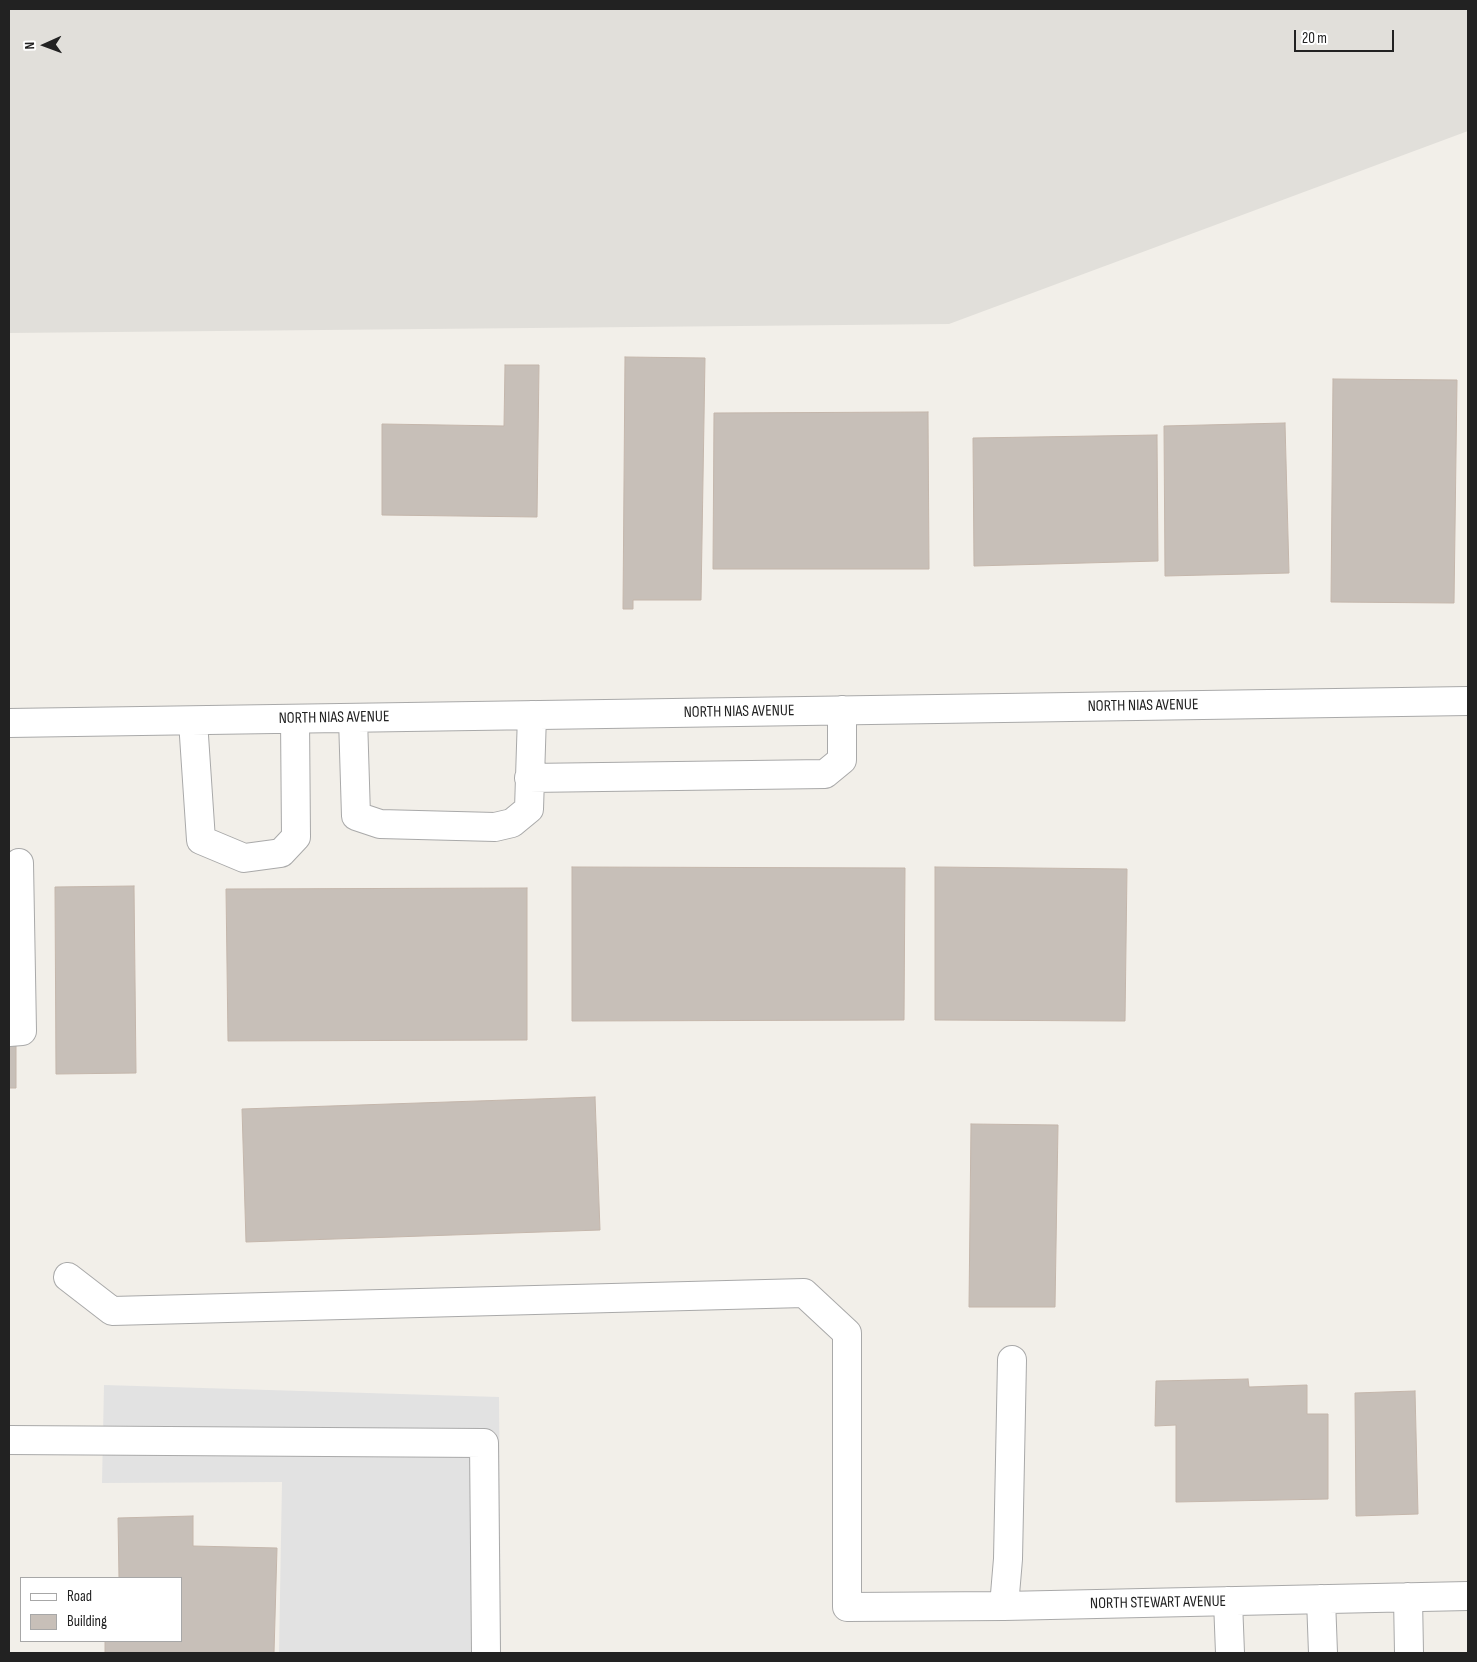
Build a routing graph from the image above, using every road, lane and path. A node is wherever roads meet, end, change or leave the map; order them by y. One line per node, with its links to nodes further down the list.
1 (1468, 701): 2 (street, NORTH NIAS AVENUE)
2 (842, 710): 3 (street, NORTH NIAS AVENUE); 8 (street)
3 (532, 715): 4 (street, NORTH NIAS AVENUE); 8 (street)
4 (353, 718): 5 (street, NORTH NIAS AVENUE); 8 (street)
5 (295, 719): 6 (street, NORTH NIAS AVENUE); 6 (street)
6 (193, 721): 7 (street, NORTH NIAS AVENUE)
7 (9, 723)
8 (530, 778)
9 (19, 863): 10 (street)
10 (9, 1032)
11 (68, 1277): 18 (street, NORTH STEWART AVENUE)
12 (1012, 1360): 18 (street)
13 (9, 1440): 19 (street)
14 (1468, 1596): 15 (street, NORTH STEWART AVENUE)
15 (1408, 1597): 16 (street, NORTH STEWART AVENUE); 22 (street)
16 (1321, 1599): 17 (street, NORTH STEWART AVENUE); 21 (street)
17 (1228, 1601): 18 (street, NORTH STEWART AVENUE); 20 (street)
18 (1004, 1606)
19 (486, 1653)
20 (1230, 1653)
21 (1323, 1653)
22 (1409, 1653)

